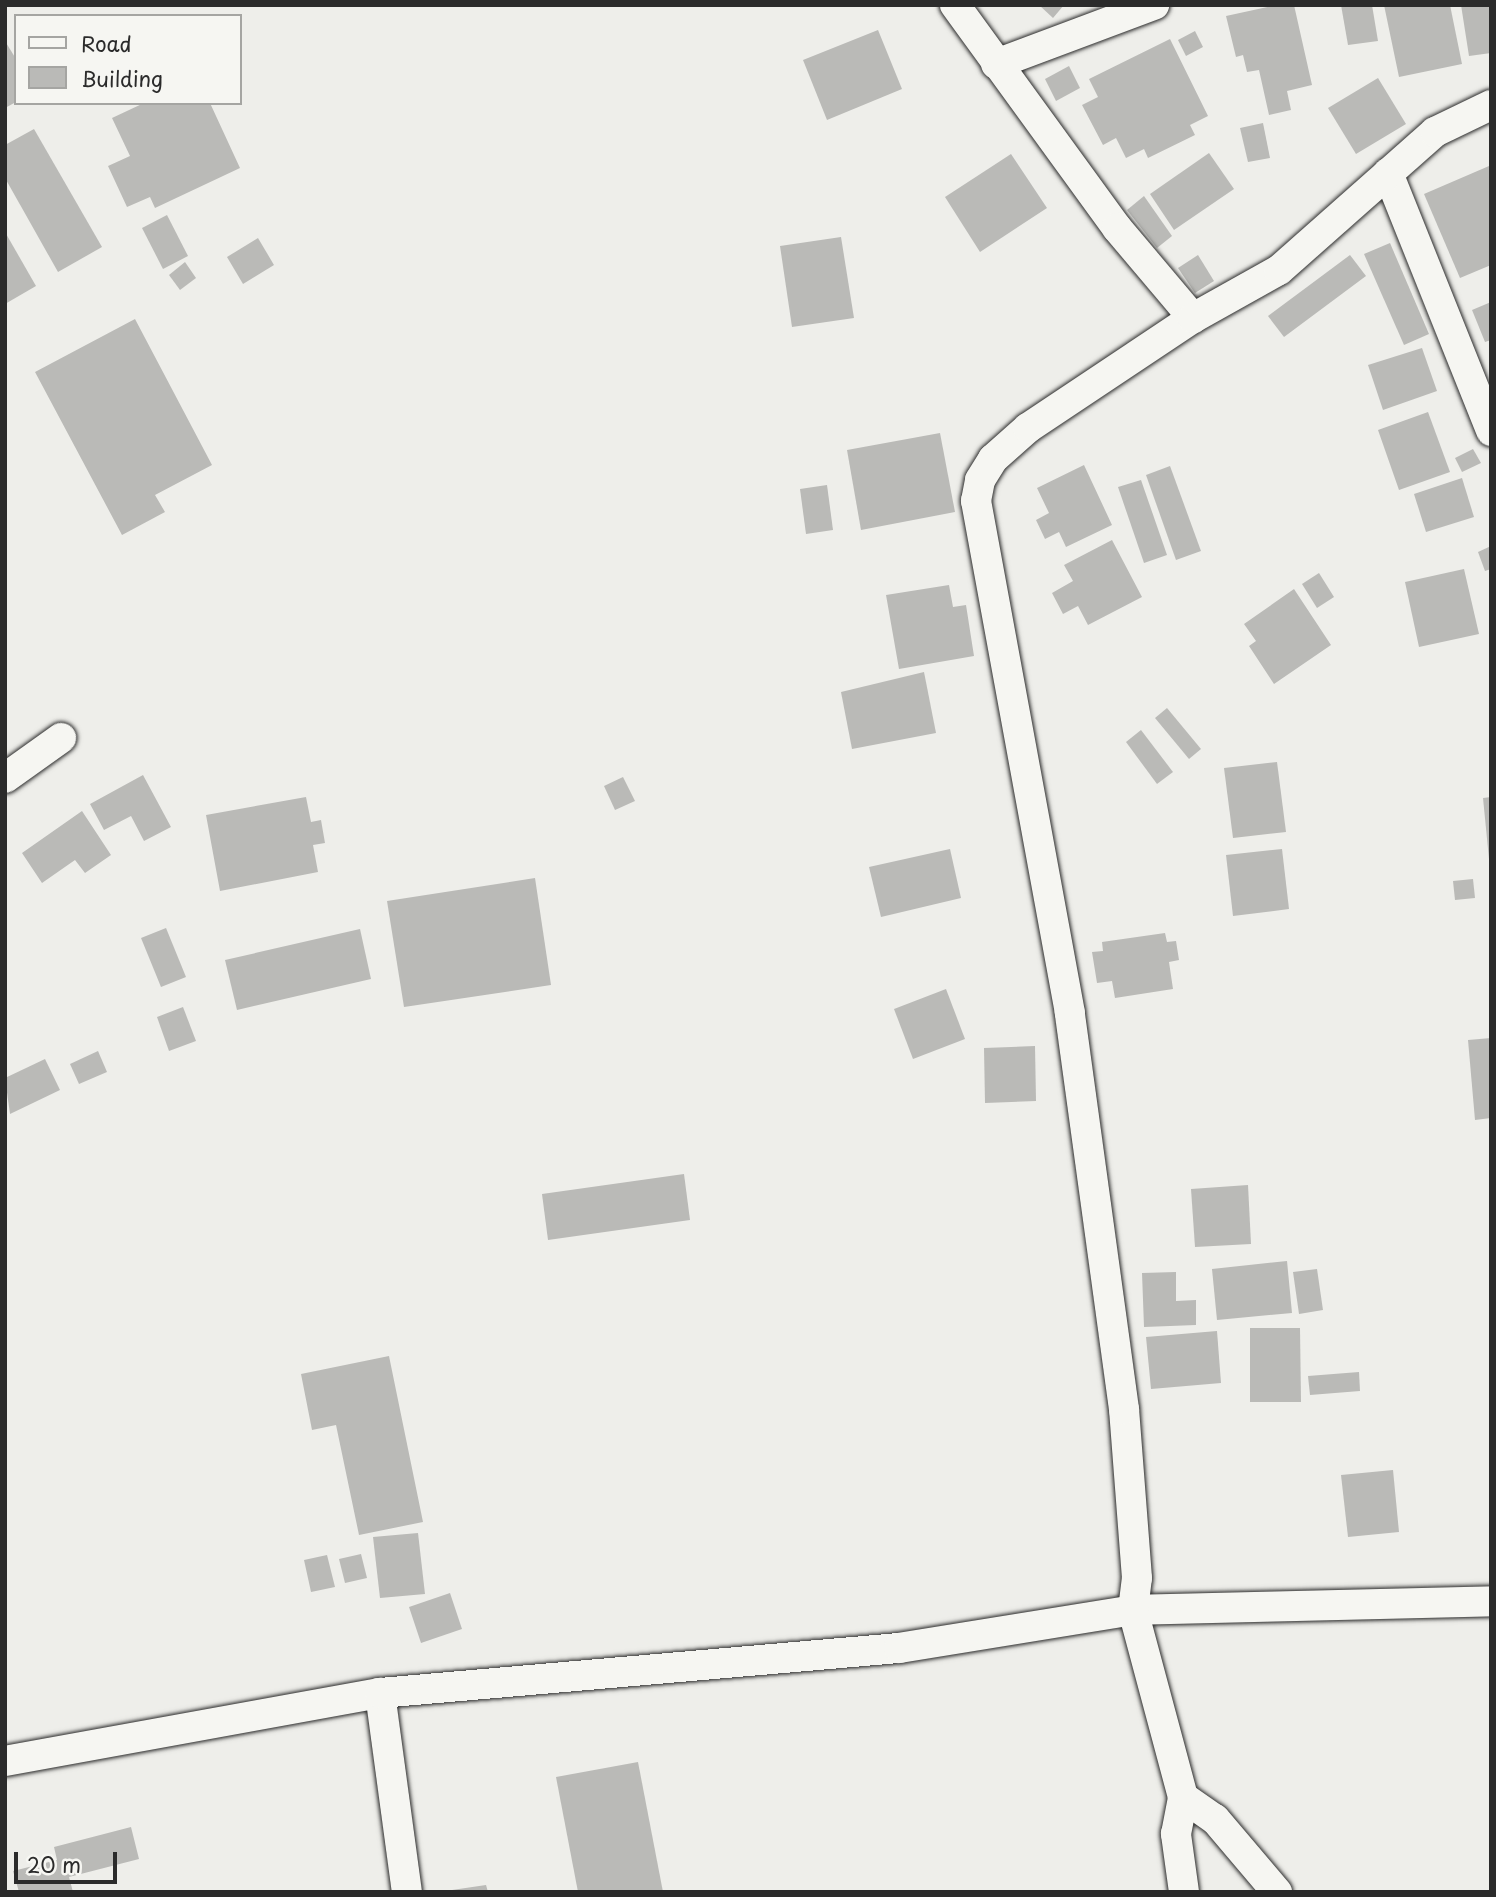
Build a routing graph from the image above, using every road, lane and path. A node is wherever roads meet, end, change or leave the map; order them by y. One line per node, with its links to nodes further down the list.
1 (955, 5): 3 (street)
2 (1154, 5): 3 (street)
3 (996, 64): 6 (street)
4 (1491, 106): 5 (street)
5 (1388, 173): 6 (street); 7 (street)
6 (1193, 318): 11 (street)
7 (1491, 431)
8 (61, 737): 9 (street)
9 (5, 778)
10 (1491, 1601): 11 (street)
11 (1133, 1610): 12 (street); 14 (street)
12 (380, 1693): 13 (street); 15 (street)
13 (5, 1760)
14 (1182, 1797): 16 (street); 17 (street)
15 (407, 1892)
16 (1184, 1892)
17 (1277, 1892)

